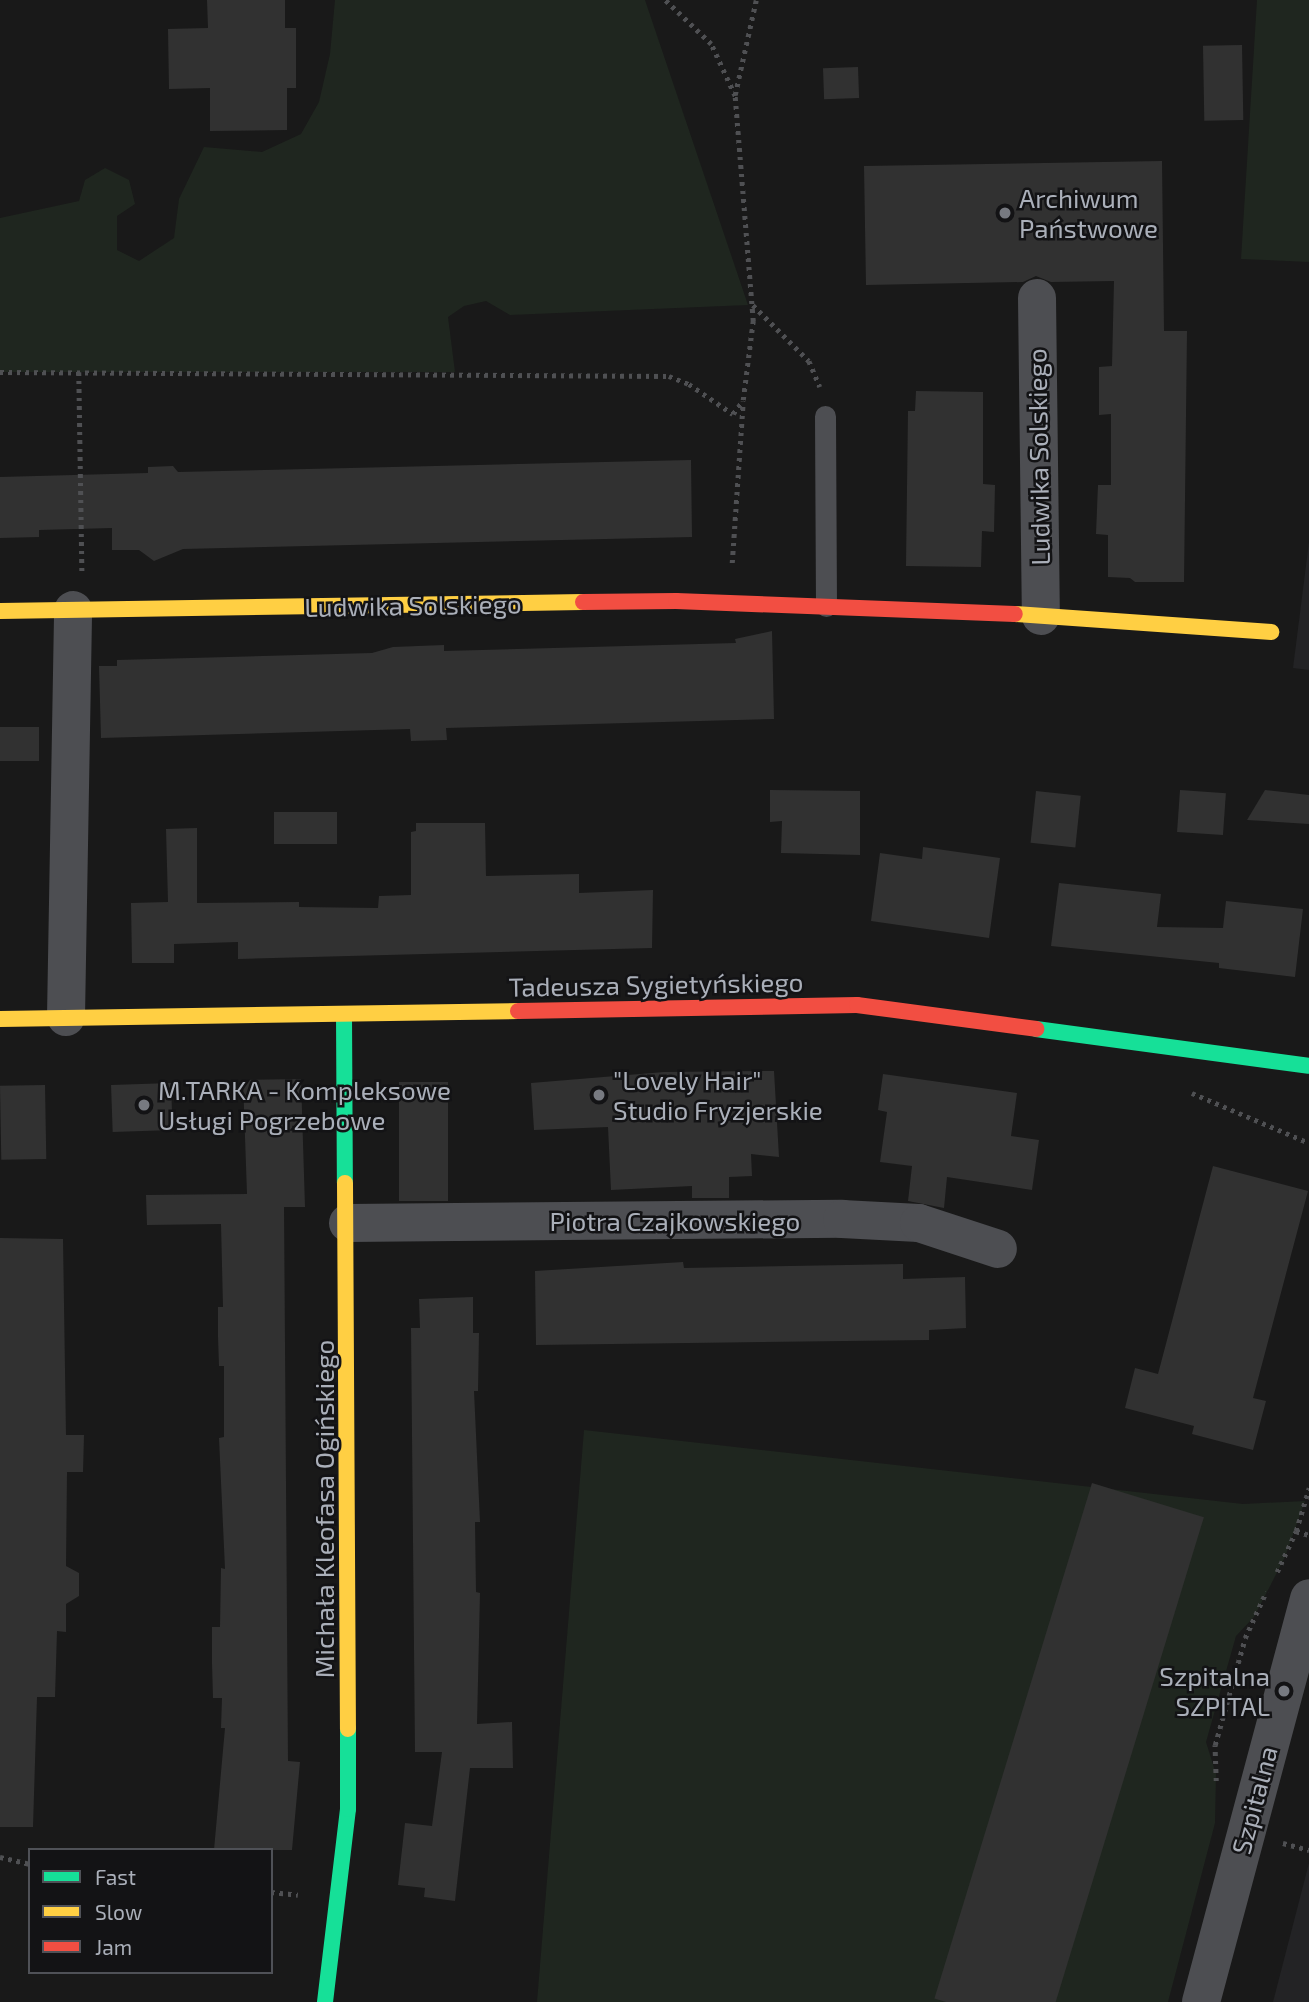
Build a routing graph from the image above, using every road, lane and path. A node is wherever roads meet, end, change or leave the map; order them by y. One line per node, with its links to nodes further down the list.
1 (665, 0): 3 (path)
2 (756, 0): 3 (path)
3 (735, 96): 5 (path)
4 (1037, 298): 14 (street, Ludwika Solskiego)
5 (752, 304): 8 (path); 9 (path)
6 (0, 372): 7 (path)
7 (79, 372): 8 (path); 12 (path)
8 (743, 400): 10 (path)
9 (825, 406): 11 (lane)
10 (729, 603): 11 (street, Ludwika Solskiego); 12 (street, Ludwika Solskiego)
11 (826, 606): 14 (street, Ludwika Solskiego)
12 (78, 610): 13 (street, Ludwika Solskiego); 17 (street)
13 (0, 611)
14 (1041, 616): 15 (street, Ludwika Solskiego)
15 (1271, 632)
16 (344, 1015): 17 (street, Tadeusza Sygietyńskiego); 19 (street, Tadeusza Sygietyńskiego); 22 (street, Michała Kleofasa Ogińskiego)
17 (66, 1017): 18 (street, Tadeusza Sygietyńskiego)
18 (0, 1019)
19 (1309, 1066)
20 (1185, 1090): 21 (path)
21 (1309, 1143)
22 (348, 1223): 23 (street, Piotra Czajkowskiego); 29 (street, Michała Kleofasa Ogińskiego)
23 (998, 1249)
24 (1296, 1531): 25 (path)
25 (1309, 1535)
26 (1309, 1598): 30 (street, Szpitalna)
27 (0, 1857): 28 (path)
28 (28, 1864)
29 (326, 2002)
30 (1201, 2002)

